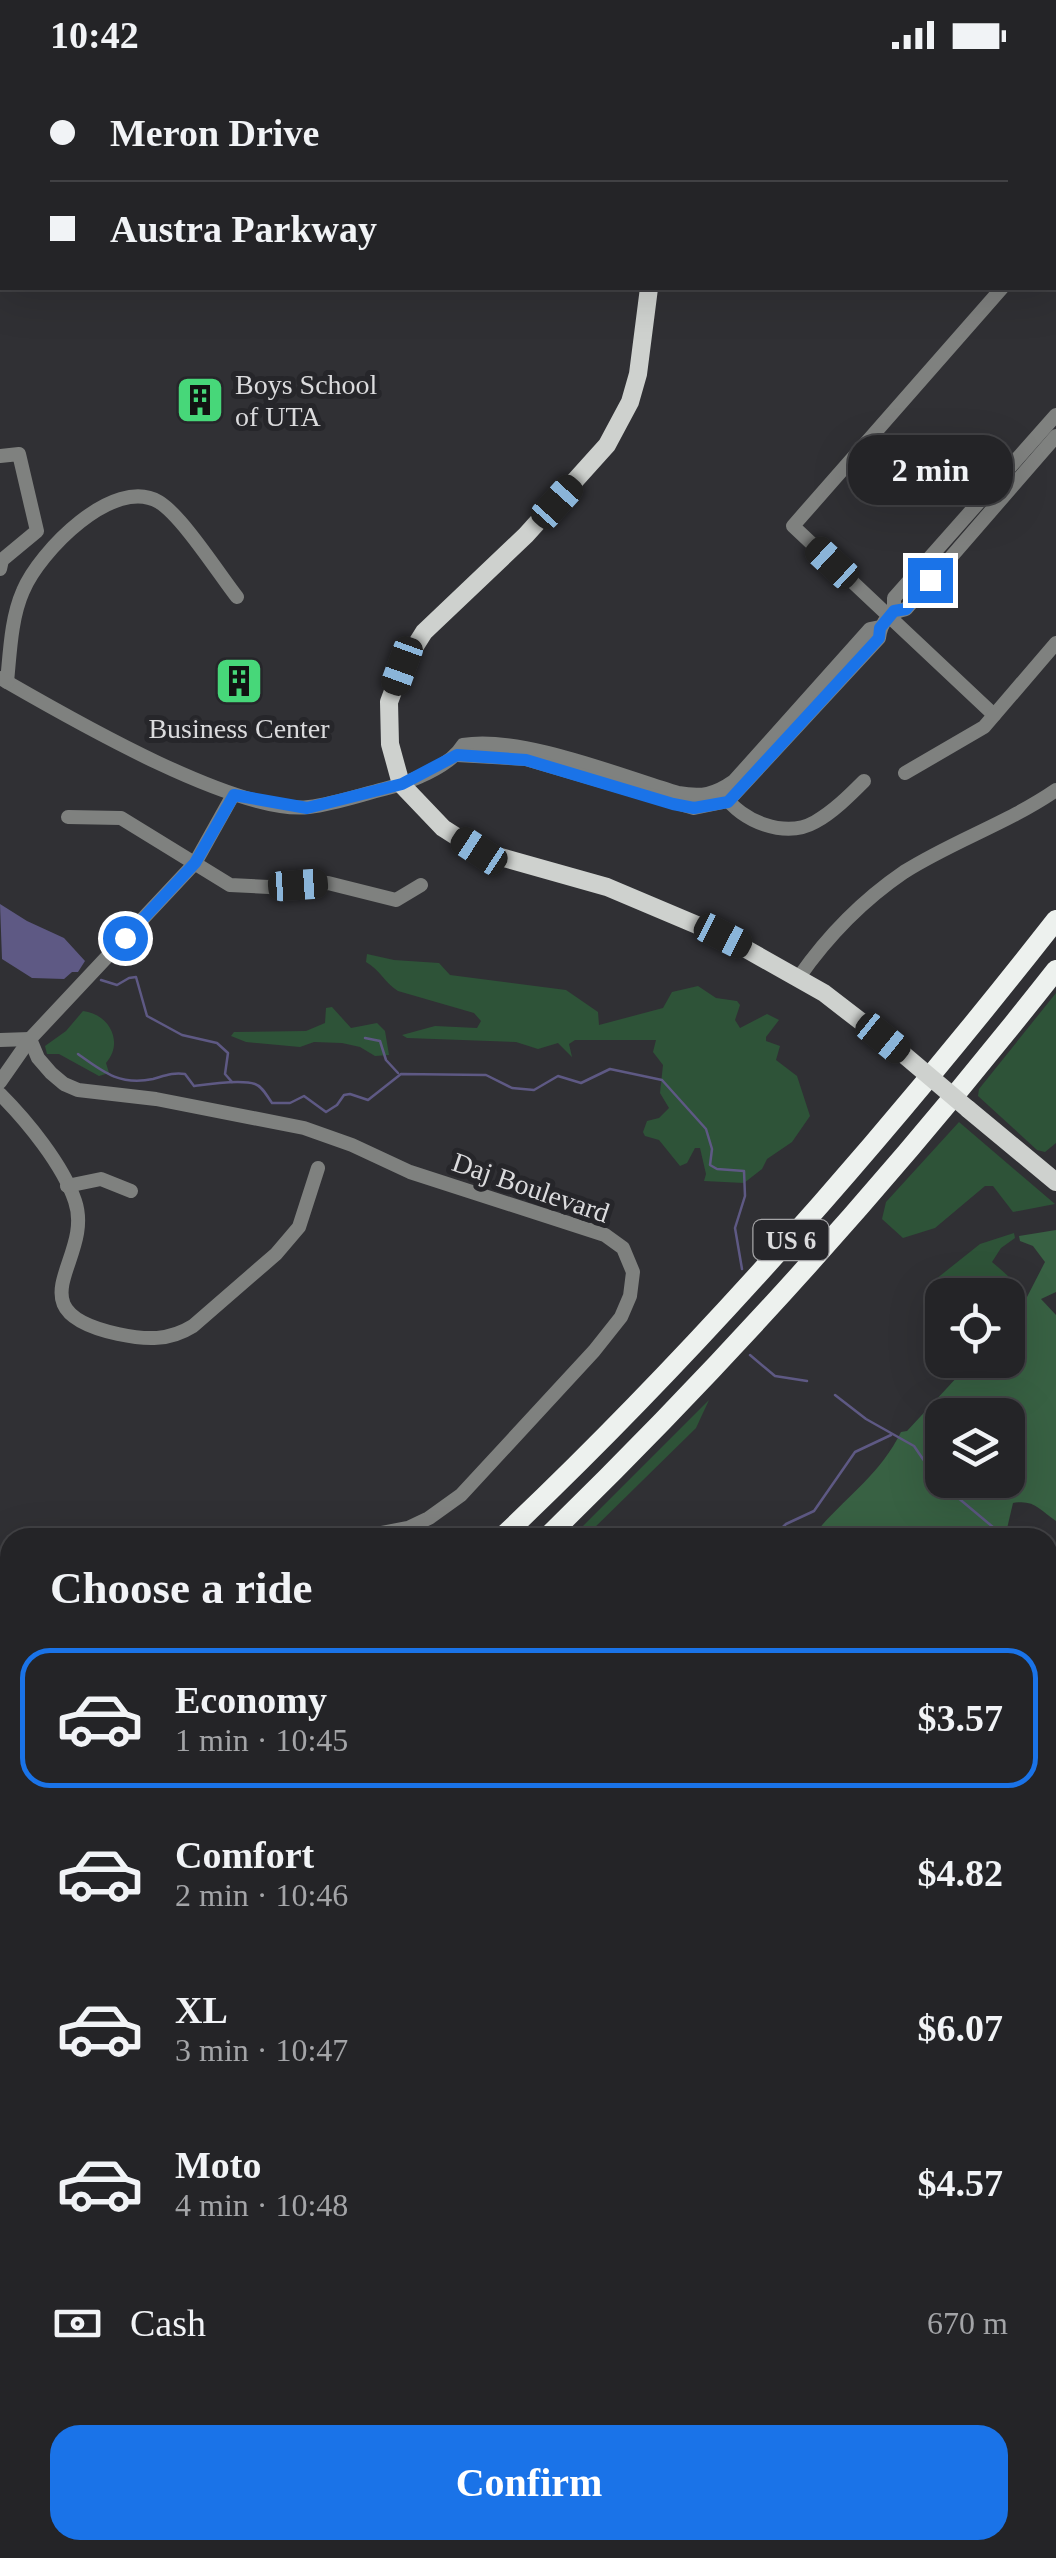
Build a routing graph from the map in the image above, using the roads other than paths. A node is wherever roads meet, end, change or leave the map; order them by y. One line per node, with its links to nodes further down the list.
1 (650, 290): 14 (main road)
2 (1000, 290): 8 (street)
3 (1056, 414): 8 (street)
4 (1056, 436): 8 (street)
5 (0, 456): 6 (street)
6 (0, 568)
7 (237, 598): 10 (street)
8 (888, 618): 11 (street); 17 (street)
9 (1056, 643): 11 (street)
10 (3, 680): 16 (street)
11 (994, 715): 12 (street)
12 (905, 773)
13 (864, 781): 17 (street)
14 (402, 784): 16 (street); 17 (street); 23 (main road)
15 (1056, 790): 23 (street)
16 (234, 795): 19 (street)
17 (725, 796)
18 (68, 817): 19 (street)
19 (195, 863): 20 (street); 24 (street)
20 (421, 884)
21 (1056, 920): 33 (highway, US 6)
22 (1056, 970): 34 (highway, US 6)
23 (799, 977): 29 (main road, bridge)
24 (30, 1039): 25 (street); 26 (street); 32 (street, Daj Boulevard)
25 (0, 1040)
26 (0, 1082)
27 (0, 1094): 30 (street)
28 (318, 1168): 30 (street)
29 (1054, 1177)
30 (67, 1186): 31 (street)
31 (131, 1191)
32 (408, 1528)
33 (512, 1528)
34 (556, 1528)

